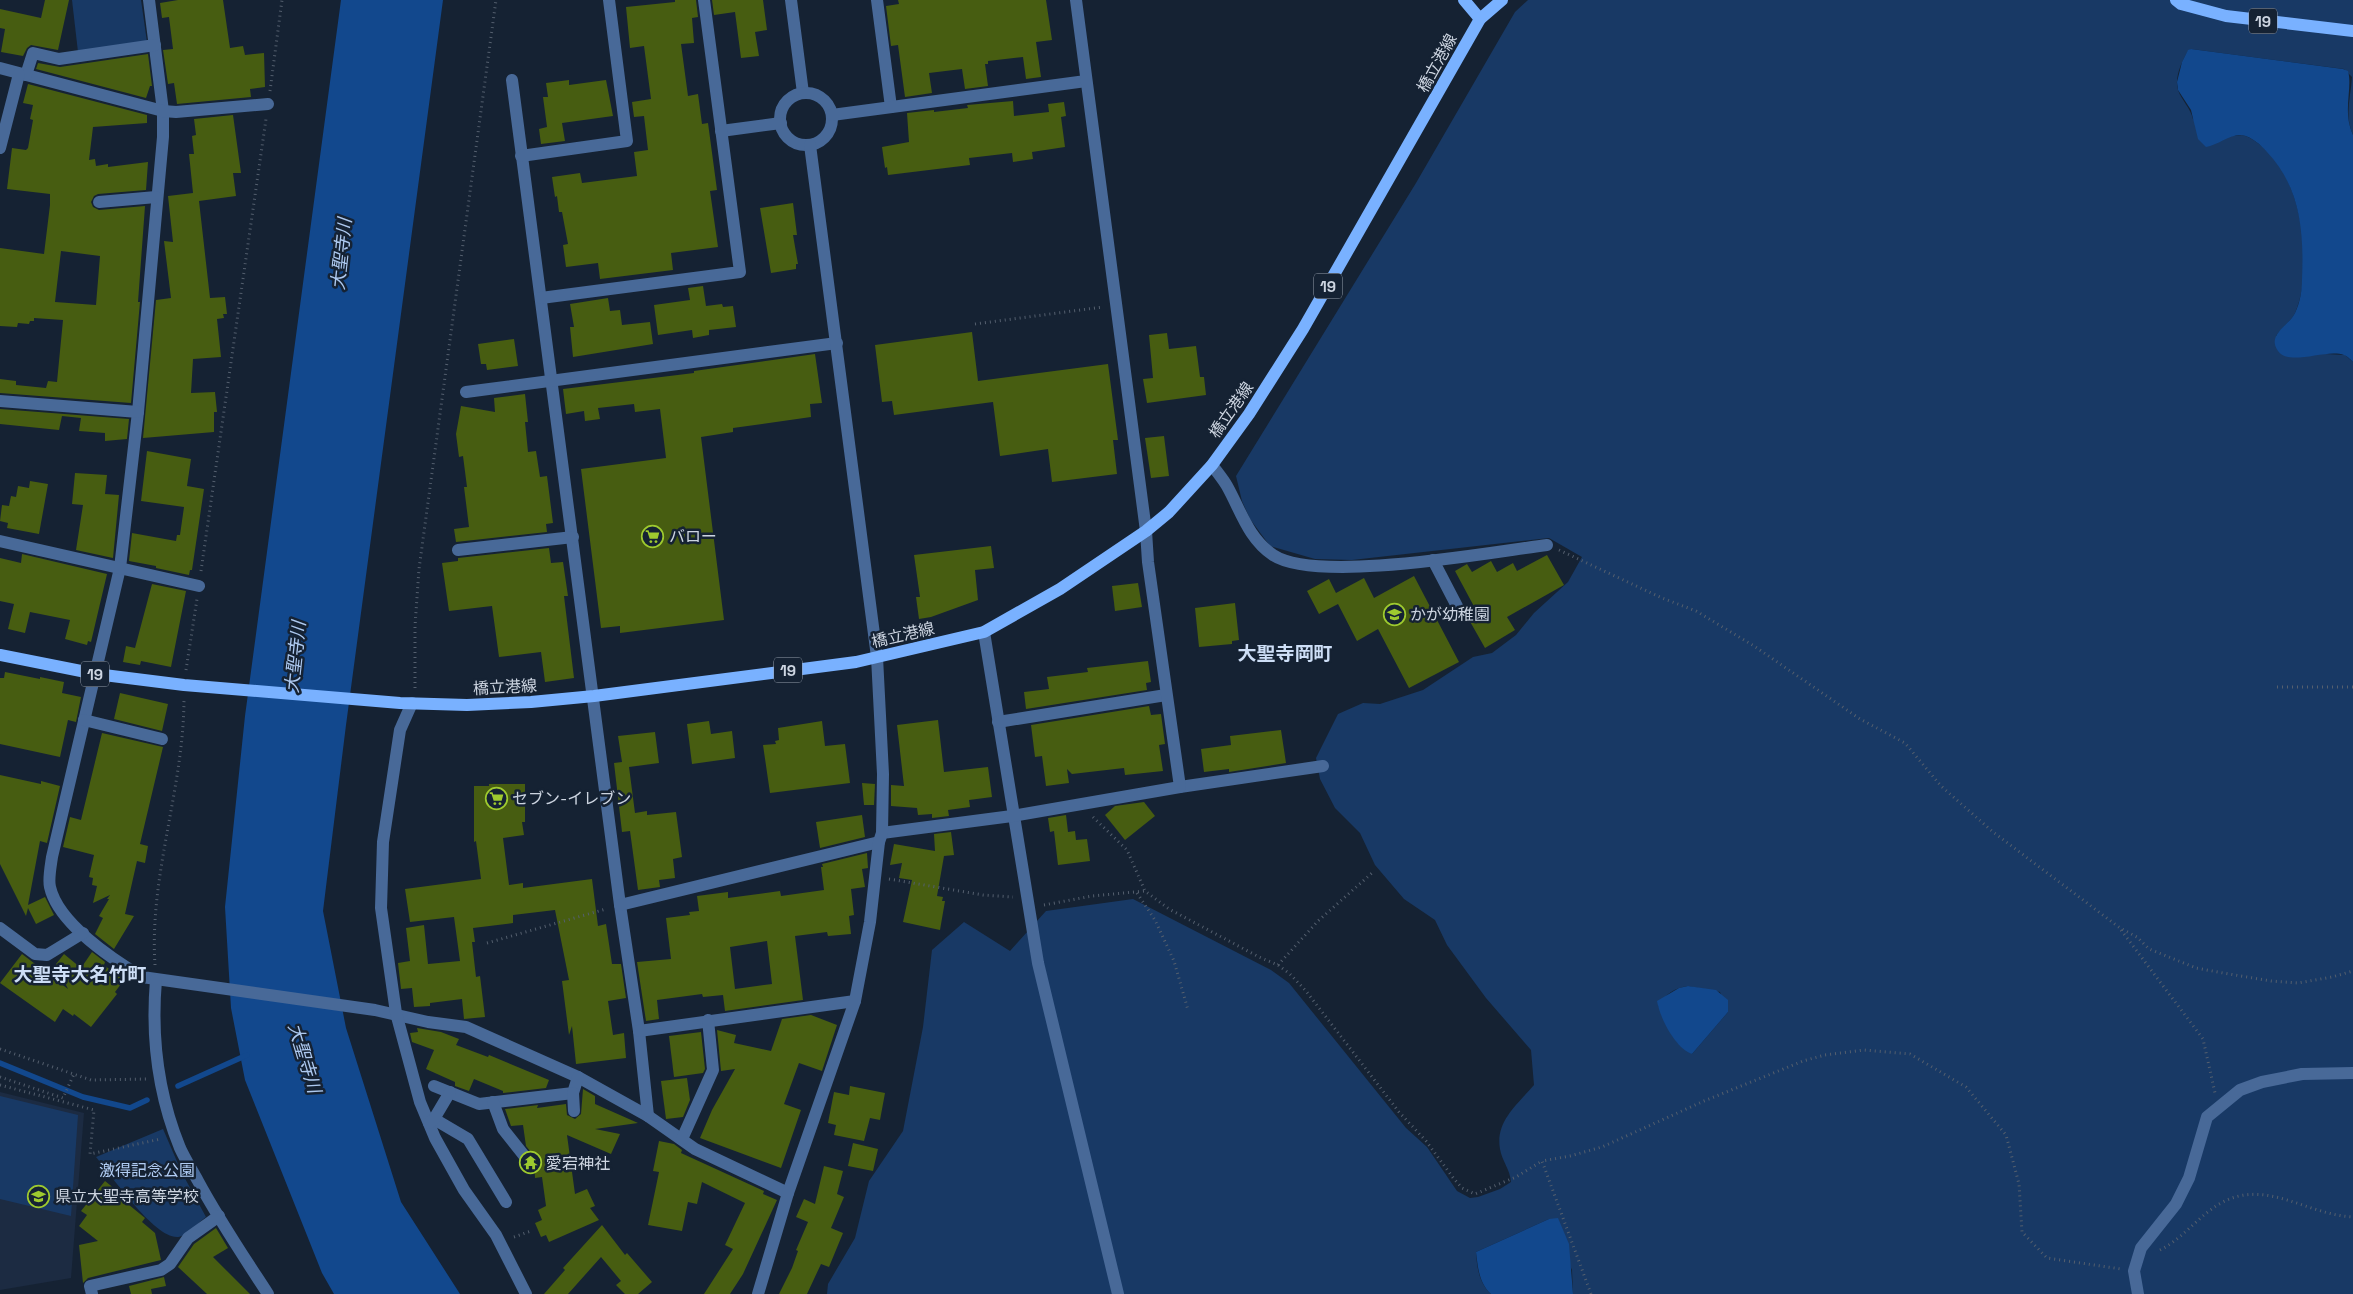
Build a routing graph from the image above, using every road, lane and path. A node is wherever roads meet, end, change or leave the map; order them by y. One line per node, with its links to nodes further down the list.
1 (149, 0): 14 (street)
2 (282, 0): 20 (path)
3 (496, 0): 58 (path)
4 (609, 0): 28 (street)
5 (704, 0): 25 (street)
6 (791, 0): 19 (street)
7 (877, 0): 21 (street)
8 (1076, 0): 18 (street)
9 (1464, 0): 12 (main road)
10 (1502, 0): 12 (main road, 橋立港線 / 19)
11 (2176, 0): 13 (main road, 19)
12 (1480, 19): 39 (main road, 橋立港線 / 19)
13 (2353, 31)
14 (155, 45): 16 (street); 22 (street)
15 (0, 68): 16 (street)
16 (23, 74): 22 (street); 27 (street)
17 (512, 80): 28 (street)
18 (1086, 81): 21 (street); 32 (street)
19 (802, 93): 23 (street); 24 (street)
20 (268, 104): 22 (street); 47 (path)
21 (891, 107): 23 (street)
22 (163, 111): 29 (street)
23 (832, 115): 26 (street)
24 (780, 123): 25 (street); 26 (street)
25 (721, 131): 31 (street)
26 (810, 145): 34 (street)
27 (0, 148)
28 (522, 156): 31 (street)
29 (156, 197): 30 (street); 38 (street)
30 (100, 202)
31 (542, 298): 35 (street)
32 (1116, 305): 33 (path); 40 (street)
33 (975, 324)
34 (837, 343): 35 (street); 51 (street)
35 (551, 381): 36 (street); 41 (street)
36 (466, 392)
37 (0, 401): 38 (street)
38 (138, 412): 46 (street)
39 (1212, 464): 40 (main road, 橋立港線 / 19); 45 (street)
40 (1146, 531): 49 (main road, 橋立港線 / 19); 56 (street)
41 (573, 537): 44 (street); 57 (street)
42 (0, 541): 46 (street)
43 (1548, 545): 45 (street); 74 (path)
44 (458, 550)
45 (1432, 560): 48 (street)
46 (120, 568): 47 (street); 52 (street)
47 (199, 586): 53 (path)
48 (1460, 612)
49 (984, 632): 51 (main road, 橋立港線 / 19); 60 (street)
50 (0, 654): 52 (main road, 橋立港線 / 19)
51 (877, 657): 57 (main road, 橋立港線 / 19); 66 (street)
52 (96, 674): 53 (main road, 橋立港線 / 19); 59 (street)
53 (188, 685): 58 (main road, 橋立港線 / 19); 79 (path)
54 (2277, 686): 55 (path)
55 (2353, 687)
56 (1166, 695): 60 (street); 63 (street)
57 (594, 696): 58 (main road, 橋立港線 / 19); 72 (street)
58 (406, 703): 82 (street)
59 (84, 720): 61 (street); 75 (street)
60 (998, 722): 65 (street)
61 (162, 739)
62 (1323, 766): 63 (street)
63 (1180, 787): 64 (street)
64 (1079, 803): 65 (street); 69 (path)
65 (1012, 816): 66 (street); 71 (street)
66 (881, 838): 68 (street); 72 (street)
67 (1372, 873): 77 (path)
68 (876, 877): 71 (path); 80 (street)
69 (1146, 892): 70 (path); 77 (path)
70 (1137, 893): 71 (path); 81 (path)
71 (1027, 903): 114 (street)
72 (620, 905): 76 (path); 84 (street)
73 (0, 928): 75 (street)
74 (2120, 928): 78 (path); 96 (path)
75 (83, 933): 79 (street)
76 (487, 943)
77 (1278, 965): 103 (path)
78 (2353, 971)
79 (156, 980): 82 (street); 90 (street)
80 (855, 1001): 83 (street); 104 (street)
81 (1188, 1010)
82 (396, 1013): 89 (street); 99 (street)
83 (708, 1020): 84 (street); 101 (street)
84 (639, 1031): 98 (street)
85 (0, 1049): 87 (path)
86 (2353, 1073): 96 (street)
87 (74, 1074): 88 (path); 90 (path)
88 (0, 1077)
89 (578, 1077): 94 (street); 98 (street)
90 (159, 1079): 100 (street)
91 (0, 1085): 100 (path)
92 (434, 1086): 93 (street)
93 (450, 1092): 95 (street); 99 (street)
94 (573, 1093): 95 (street); 97 (street)
95 (493, 1102): 102 (street)
96 (2217, 1107): 108 (street)
97 (574, 1110)
98 (648, 1116): 101 (street)
99 (431, 1121): 105 (street); 112 (street)
100 (176, 1135): 106 (street)
101 (682, 1139): 104 (street)
102 (526, 1158)
103 (1542, 1161): 109 (path); 115 (path)
104 (788, 1193): 113 (street)
105 (506, 1202)
106 (219, 1216): 110 (street); 111 (street)
107 (2353, 1218): 108 (path)
108 (2138, 1256): 109 (street)
109 (2134, 1271): 116 (street)
110 (92, 1294)
111 (268, 1294)
112 (526, 1294)
113 (758, 1294)
114 (1118, 1294)
115 (1591, 1294)
116 (2138, 1294)

